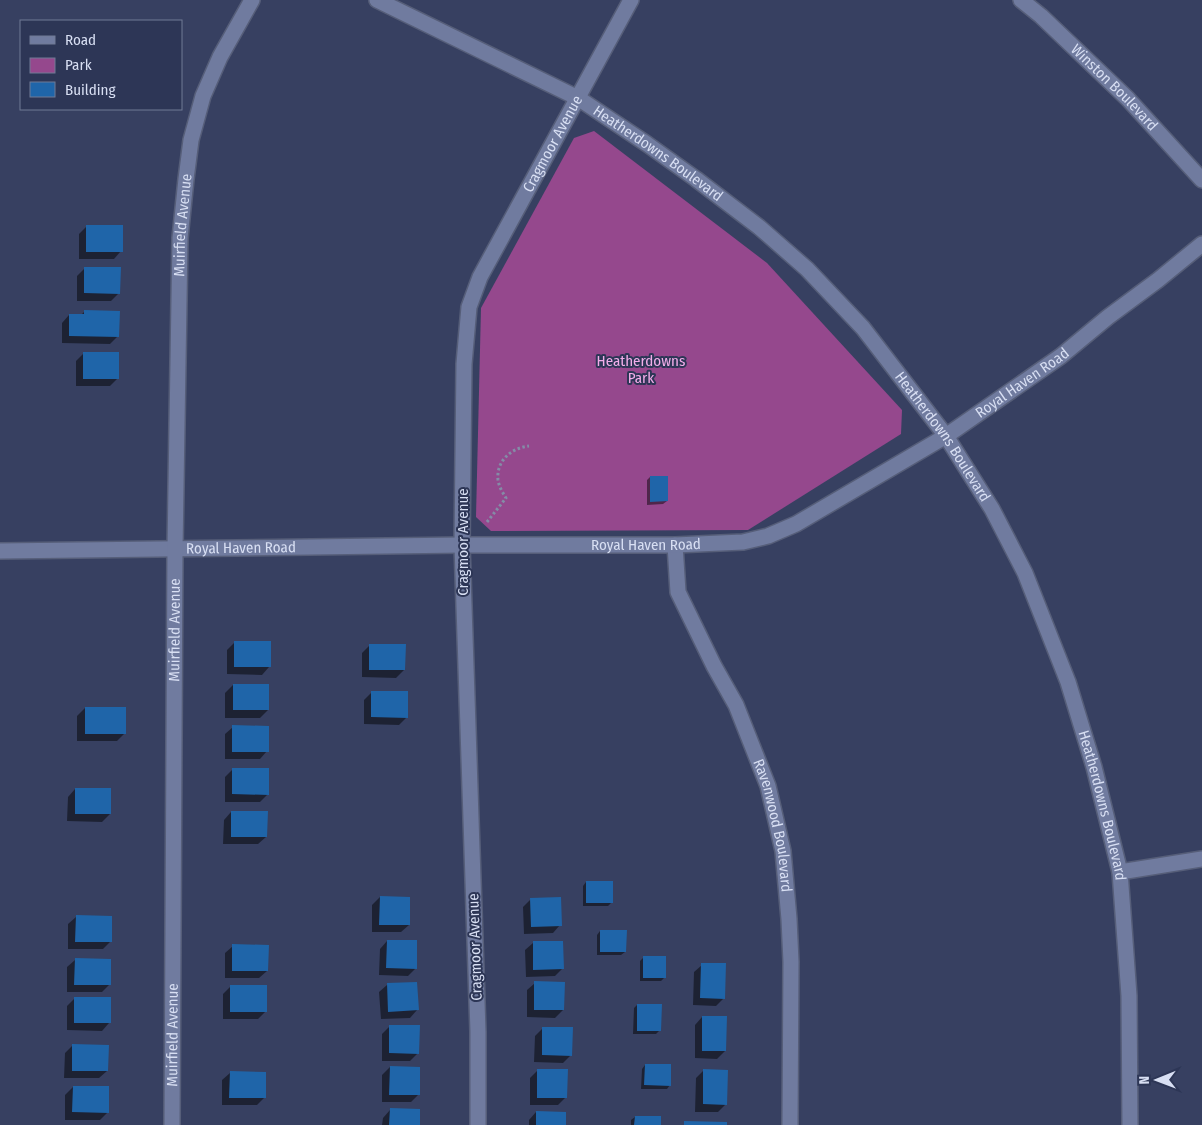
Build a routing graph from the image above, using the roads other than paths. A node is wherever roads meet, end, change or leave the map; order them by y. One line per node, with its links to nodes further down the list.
1 (252, 0): 11 (street, Muirfield Avenue)
2 (378, 0): 5 (street, Heatherdowns Boulevard)
3 (631, 0): 5 (street, Cragmoor Avenue)
4 (1021, 0): 6 (street, Winston Boulevard)
5 (578, 98): 8 (street, Heatherdowns Boulevard); 9 (street, Cragmoor Avenue)
6 (1202, 180)
7 (1202, 244): 8 (street, Royal Haven Road)
8 (946, 436): 10 (street, Royal Haven Road); 14 (street, Heatherdowns Boulevard)
9 (462, 545): 10 (street, Royal Haven Road); 11 (street, Royal Haven Road); 16 (street, Cragmoor Avenue)
10 (675, 545): 17 (street, Ravenwood Boulevard)
11 (175, 550): 12 (street, Royal Haven Road); 15 (street, Muirfield Avenue)
12 (0, 551)
13 (1202, 859): 14 (street)
14 (1120, 872): 18 (street, Heatherdowns Boulevard)
15 (172, 1125)
16 (478, 1125)
17 (790, 1125)
18 (1130, 1125)

